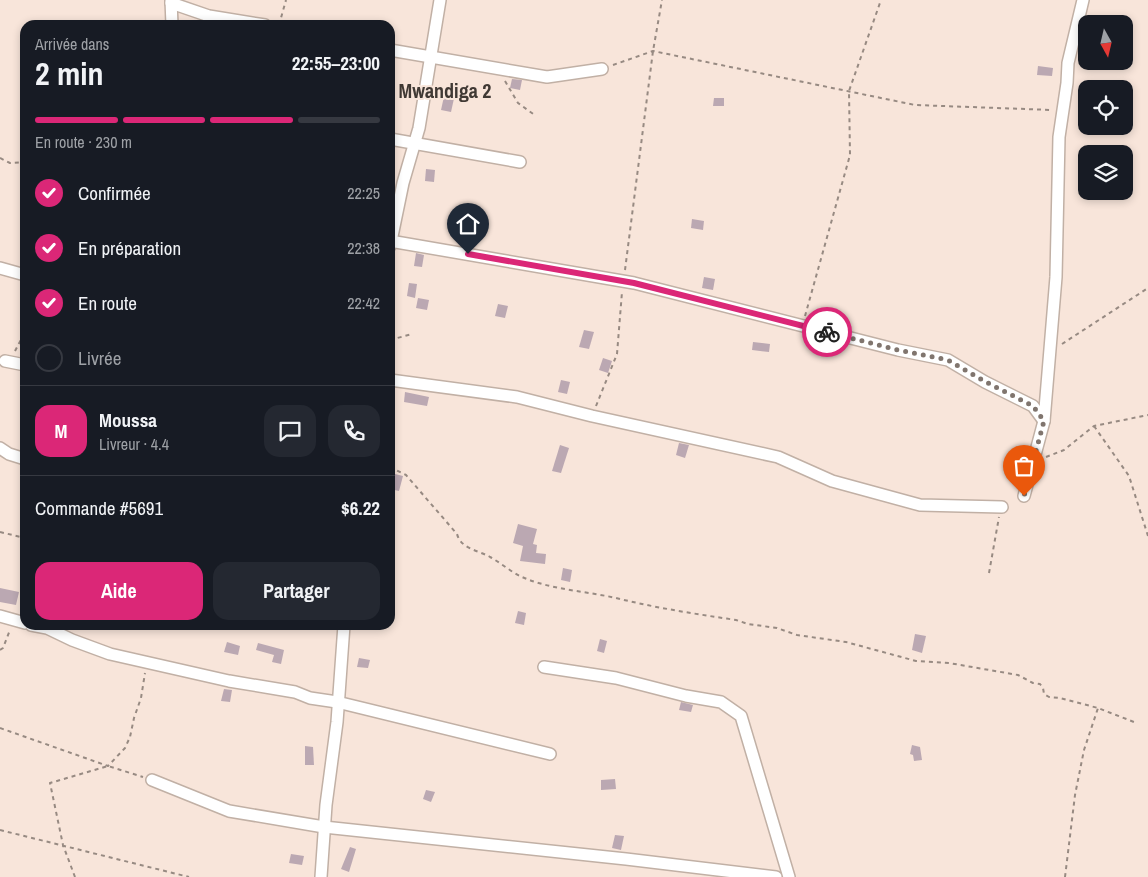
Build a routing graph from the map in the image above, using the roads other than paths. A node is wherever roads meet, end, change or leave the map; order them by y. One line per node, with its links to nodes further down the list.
1 (440, 0): 7 (street)
2 (1082, 0): 19 (street)
3 (171, 2): 4 (street); 5 (street)
4 (172, 20)
5 (234, 20)
6 (395, 51): 7 (street)
7 (431, 58): 8 (street); 10 (street)
8 (602, 69)
9 (395, 140): 10 (street)
10 (414, 144): 11 (street); 12 (street)
11 (520, 162)
12 (395, 219)
13 (395, 244): 19 (street)
14 (0, 268): 15 (street)
15 (20, 274)
16 (8, 362): 17 (street)
17 (20, 364)
18 (395, 381): 23 (street)
19 (1044, 421): 22 (street)
20 (0, 448): 21 (street)
21 (20, 457)
22 (1024, 496)
23 (1002, 507)
24 (0, 616): 25 (street)
25 (20, 622)
26 (51, 630): 29 (street)
27 (344, 630): 29 (street)
28 (544, 667): 35 (street)
29 (337, 702): 30 (street); 32 (street)
30 (550, 754)
31 (152, 780): 32 (street)
32 (324, 827): 33 (street); 34 (street)
33 (321, 877)
34 (776, 877)
35 (789, 877)

